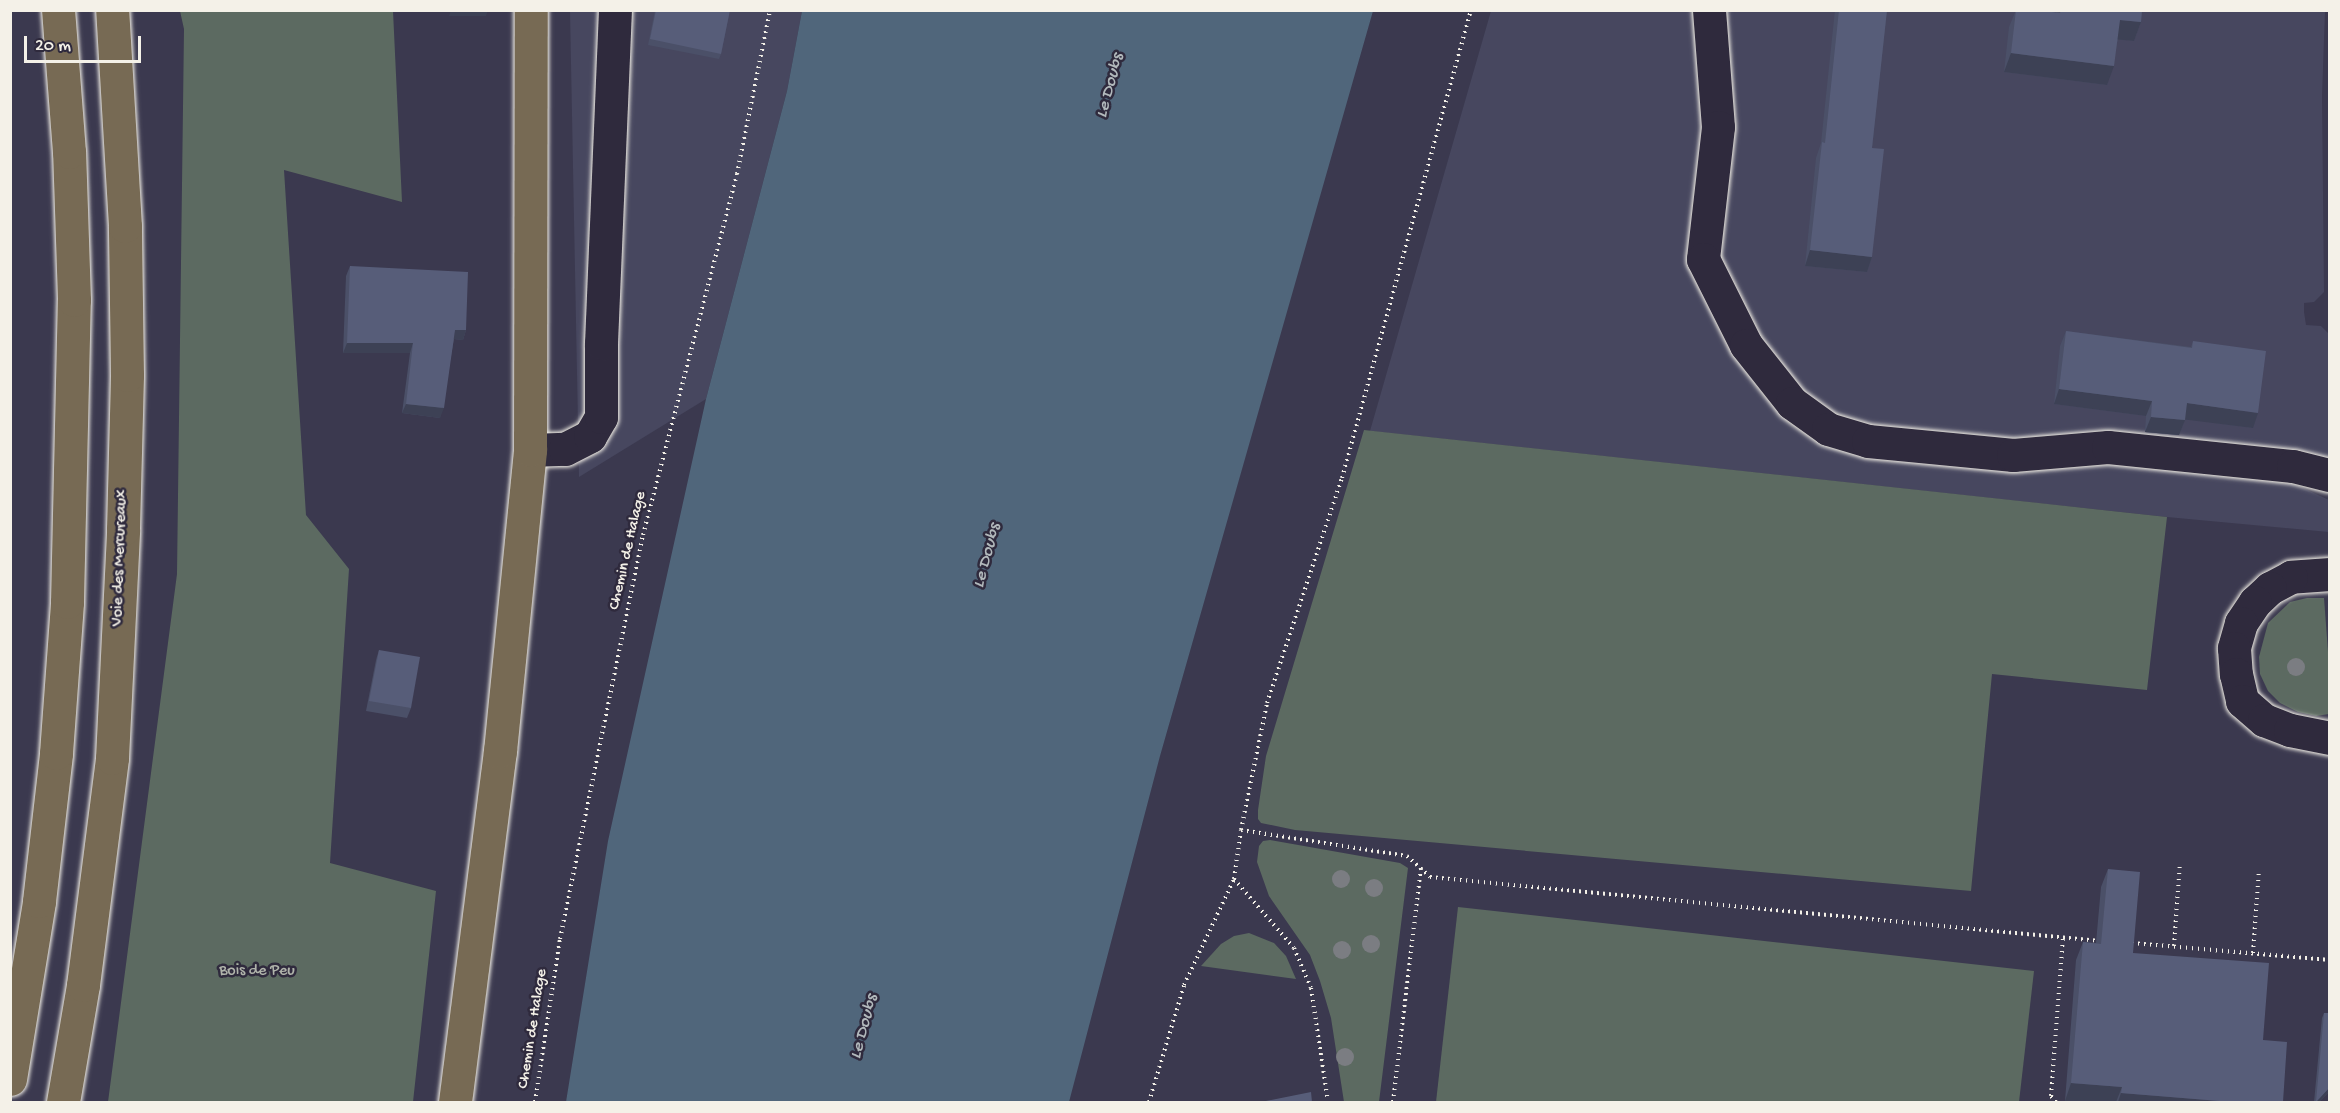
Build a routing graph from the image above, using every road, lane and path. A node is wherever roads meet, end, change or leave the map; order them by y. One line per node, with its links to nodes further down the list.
1 (58, 10): 23 (main road)
2 (112, 10): 24 (main road, Voie des Mercureaux)
3 (531, 10): 8 (main road)
4 (615, 10): 8 (lane)
5 (770, 10): 26 (path, Chemin de Halage)
6 (1470, 10): 12 (path)
7 (1709, 10): 9 (lane)
8 (530, 450): 25 (main road)
9 (2330, 475)
10 (2330, 574): 11 (lane)
11 (2330, 738)
12 (1241, 830): 14 (path); 16 (path)
13 (2180, 862): 20 (path)
14 (1421, 868): 17 (path); 29 (path)
15 (2259, 870): 21 (path)
16 (1234, 879): 27 (path); 28 (path)
17 (2063, 938): 18 (path); 30 (path)
18 (2106, 941)
19 (2128, 943): 20 (path)
20 (2174, 946): 21 (path)
21 (2253, 953): 22 (path)
22 (2330, 960)
23 (10, 1079)
24 (63, 1102)
25 (454, 1102)
26 (535, 1102)
27 (1149, 1102)
28 (1328, 1102)
29 (1393, 1102)
30 (2056, 1102)

